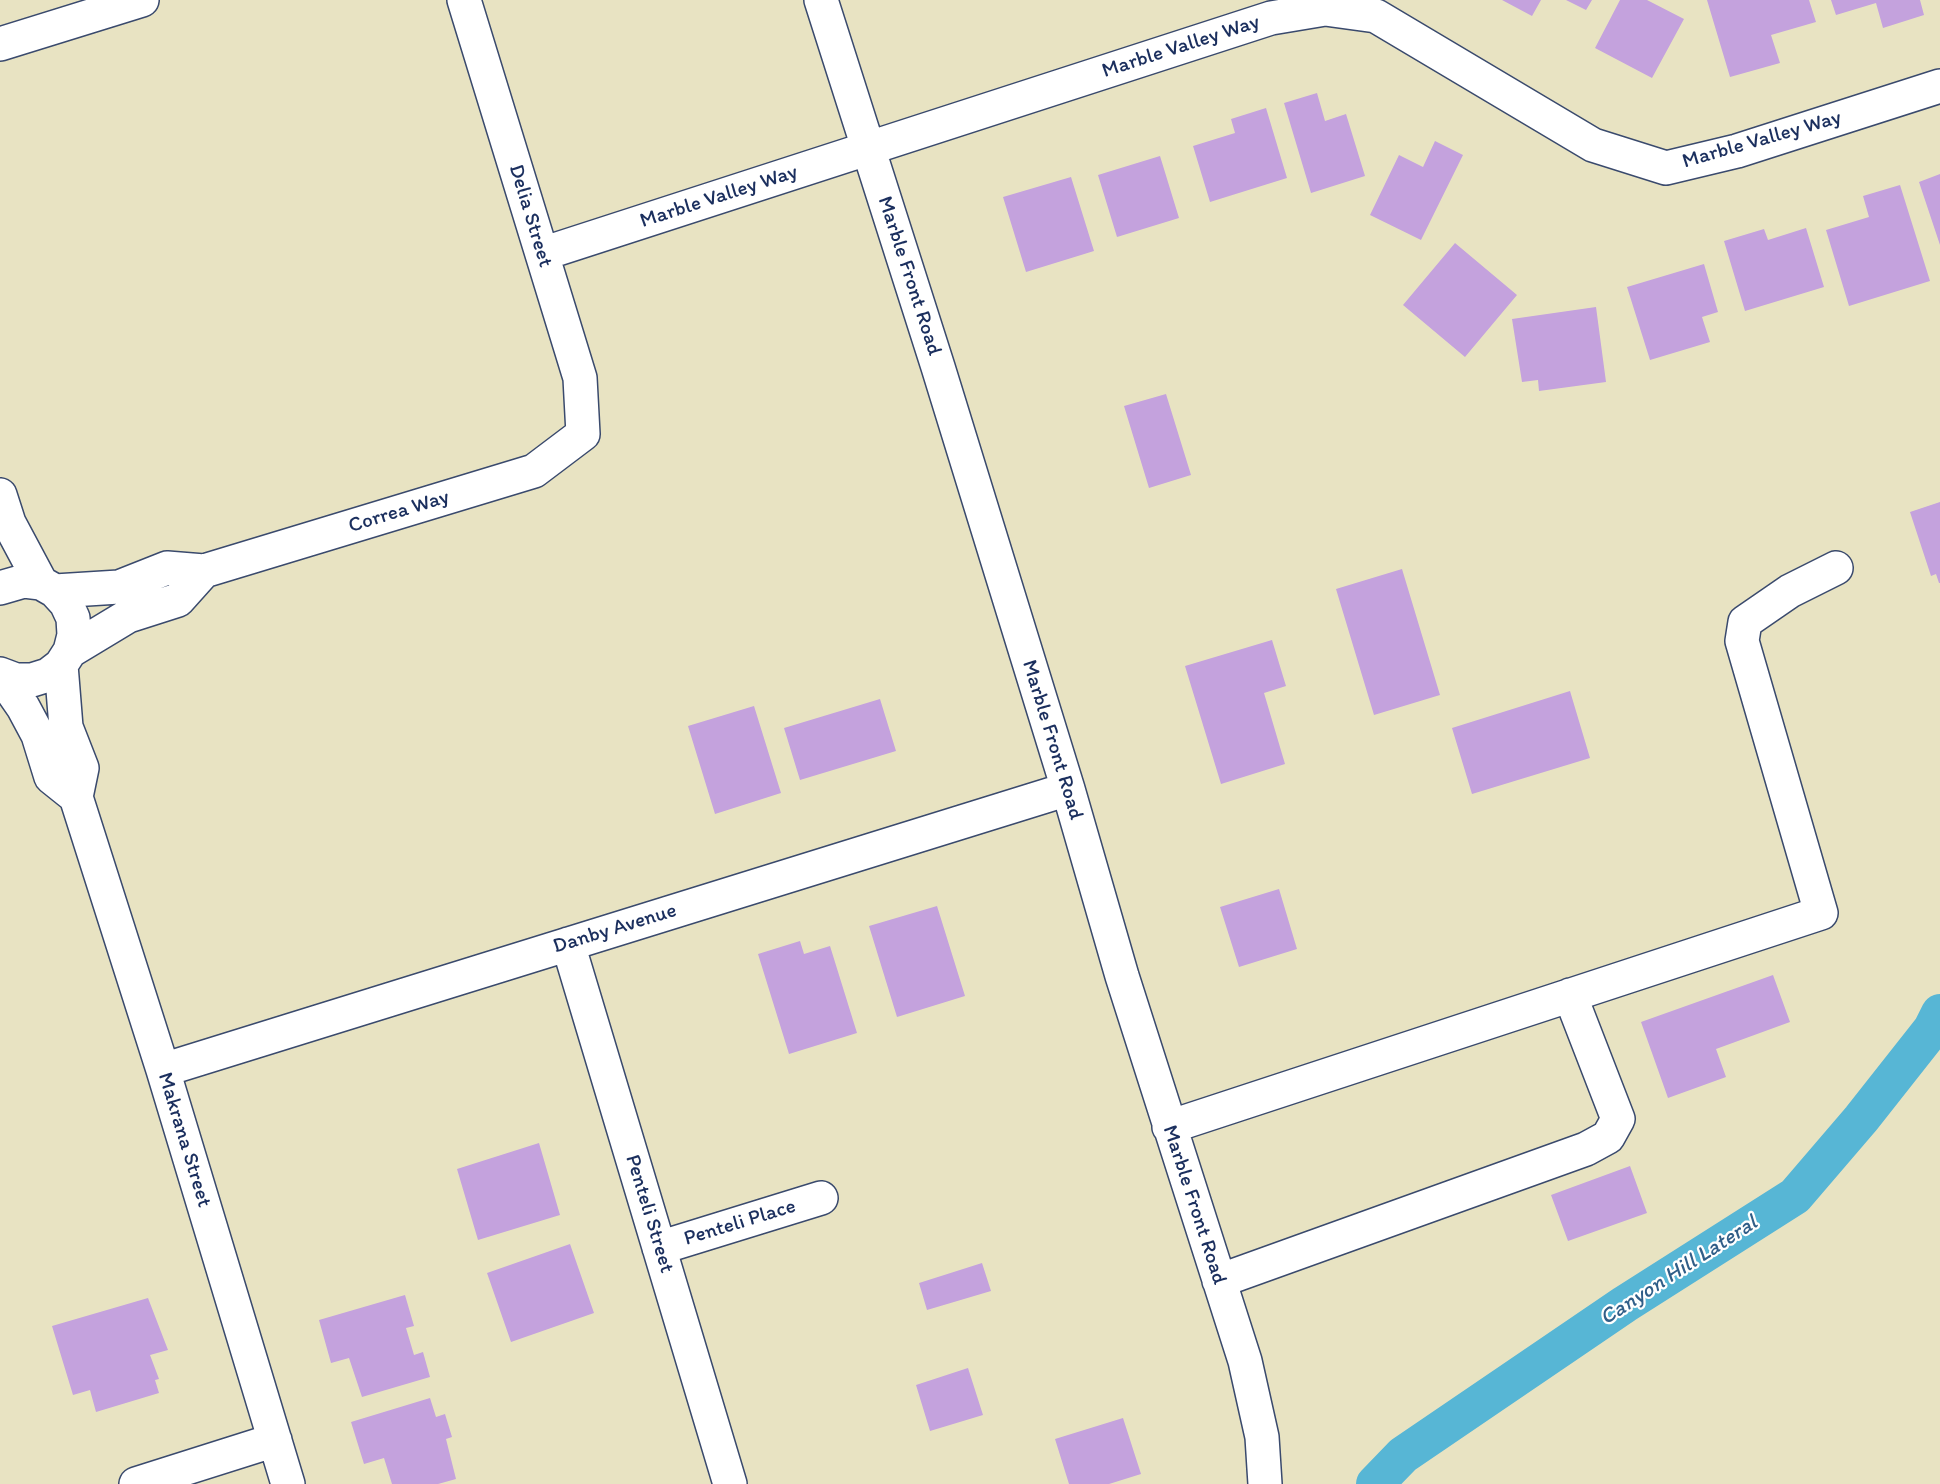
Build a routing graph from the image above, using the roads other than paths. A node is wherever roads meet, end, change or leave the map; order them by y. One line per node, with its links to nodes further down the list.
1 (142, 0): 4 (street)
2 (464, 0): 7 (street, Delia Street)
3 (821, 0): 6 (street, Marble Front Road)
4 (0, 44)
5 (1940, 86): 6 (street, Marble Valley Way)
6 (868, 149): 7 (street, Marble Valley Way); 16 (street, Marble Front Road)
7 (542, 254): 8 (street, Delia Street)
8 (584, 434): 11 (street, Correa Way)
9 (0, 495): 12 (street)
10 (1836, 568): 19 (street)
11 (204, 571): 12 (street, Correa Way); 14 (street)
12 (48, 587): 13 (street, Correa Way); 14 (street, Makrana Street)
13 (0, 588)
14 (65, 658): 15 (street); 17 (street, Makrana Street)
15 (0, 674): 17 (street)
16 (1068, 789): 18 (street, Danby Avenue); 21 (street, Marble Front Road)
17 (76, 797): 20 (street, Makrana Street)
18 (568, 944): 20 (street, Danby Avenue); 23 (street, Penteli Street)
19 (1570, 995): 21 (street); 24 (street)
20 (163, 1070): 25 (street, Makrana Street)
21 (1169, 1127): 24 (street, Marble Front Road)
22 (821, 1198): 23 (street, Penteli Place)
23 (659, 1248): 28 (street, Penteli Street)
24 (1219, 1281): 29 (street, Marble Front Road)
25 (275, 1440): 26 (street); 27 (street, Makrana Street)
26 (136, 1484)
27 (288, 1484)
28 (730, 1484)
29 (1265, 1484)

